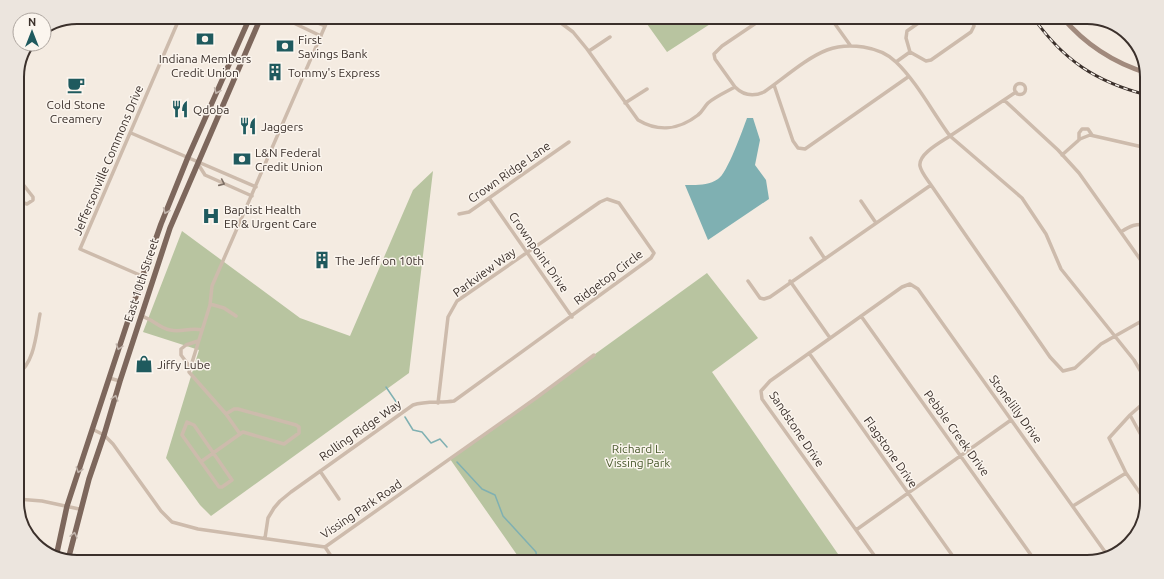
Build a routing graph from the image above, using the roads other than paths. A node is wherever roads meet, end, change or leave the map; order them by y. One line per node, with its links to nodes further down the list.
1 (177, 24): 27 (street, Jeffersonville Commons Drive)
2 (247, 24): 34 (main road, East 10th Street, one-way to 34)
3 (258, 24): 35 (main road, East 10th Street)
4 (295, 24): 13 (street)
5 (320, 24): 12 (street)
6 (562, 24): 16 (street)
7 (755, 24): 22 (street)
8 (835, 24): 15 (street)
9 (917, 24): 17 (street)
10 (973, 24): 17 (street)
11 (1070, 24): 19 (main road)
12 (325, 26): 13 (street)
13 (321, 36): 38 (street)
14 (610, 37): 16 (street)
15 (850, 45): 18 (street); 21 (street)
16 (589, 51): 26 (street)
17 (910, 52): 18 (street)
18 (896, 62): 20 (street)
19 (1139, 70)
20 (908, 77): 21 (street); 29 (street)
21 (774, 85): 22 (street)
22 (735, 87): 26 (street)
23 (647, 89): 26 (street)
24 (1016, 92): 25 (street)
25 (1004, 100): 29 (street); 33 (street)
26 (625, 103)
27 (131, 133): 34 (street); 51 (street, Jeffersonville Commons Drive)
28 (1092, 135): 30 (street); 30 (street); 32 (street)
29 (950, 136): 36 (street); 63 (street)
30 (1079, 140): 33 (street)
31 (569, 142): 40 (street, Crown Ridge Lane)
32 (1140, 146)
33 (1062, 155): 46 (street)
34 (188, 158): 35 (street); 51 (main road, East 10th Street, one-way to 51)
35 (198, 163): 38 (street); 39 (street, one-way to 39); 57 (main road, East 10th Street)
36 (931, 185): 44 (street); 63 (street)
37 (24, 186): 42 (street)
38 (256, 187): 39 (street)
39 (252, 196): 55 (street)
40 (489, 198): 43 (street, Crown Ridge Lane); 48 (street, Crownpoint Drive)
41 (861, 201): 44 (street)
42 (24, 203)
43 (459, 214)
44 (876, 223): 49 (street)
45 (1140, 225): 46 (street)
46 (1120, 232): 50 (street)
47 (811, 238): 49 (street)
48 (528, 253): 59 (street, Crownpoint Drive); 59 (street, Ridgetop Circle); 73 (street, Parkview Way)
49 (825, 259): 53 (street)
50 (1140, 259)
51 (142, 276): 71 (main road, East 10th Street, one-way to 71)
52 (748, 281): 53 (street)
53 (790, 281): 64 (street)
54 (902, 287): 60 (street, Sandstone Drive); 77 (street, Stonelilly Drive)
55 (210, 304): 58 (street); 62 (street)
56 (40, 314): 69 (street)
57 (141, 316): 62 (street); 72 (main road, East 10th Street)
58 (236, 316)
59 (572, 316): 73 (street, Rolling Ridge Way)
60 (861, 316): 64 (street, Sandstone Drive); 83 (street, Pebble Creek Drive)
61 (1140, 322): 63 (street)
62 (202, 330): 65 (street)
63 (1113, 336): 70 (street)
64 (830, 338): 66 (street, Sandstone Drive)
65 (198, 341): 68 (street); 68 (street)
66 (809, 353): 87 (street, Flagstone Drive); 94 (street, Sandstone Drive)
67 (594, 355): 96 (street, Vissing Park Road)
68 (190, 367): 75 (street)
69 (24, 370)
70 (1140, 370)
71 (109, 378): 72 (street); 78 (main road, East 10th Street)
72 (120, 381): 81 (main road, East 10th Street, one-way to 72)
73 (438, 403): 85 (street, Rolling Ridge Way)
74 (1140, 406): 76 (street)
75 (226, 414): 80 (street); 80 (street)
76 (1130, 415): 79 (street); 86 (street)
77 (1011, 420): 83 (street); 92 (street, Stonelilly Drive)
78 (94, 430): 81 (street, Vissing Park Road); 91 (main road, East 10th Street, one-way to 91)
79 (1140, 433)
80 (240, 434): 82 (street)
81 (104, 435): 93 (main road, East 10th Street); 95 (street, Vissing Park Road)
82 (214, 453): 84 (street); 84 (street); 84 (street)
83 (961, 456): 87 (street); 103 (street, Pebble Creek Drive)
84 (202, 461)
85 (320, 471): 89 (street); 95 (street, Rolling Ridge Way)
86 (1126, 473): 88 (street); 92 (street)
87 (908, 493): 94 (street); 102 (street, Flagstone Drive)
88 (1140, 493)
89 (340, 499)
90 (24, 500): 91 (street)
91 (68, 506): 93 (street); 97 (main road, East 10th Street)
92 (1073, 506): 98 (street, Stonelilly Drive)
93 (79, 509): 99 (main road, East 10th Street, one-way to 93)
94 (856, 530): 101 (street, Sandstone Drive)
95 (265, 538): 96 (street, Vissing Park Road)
96 (325, 547): 100 (street)
97 (57, 551)
98 (1105, 552)
99 (69, 555)
100 (330, 555)
101 (874, 555)
102 (952, 555)
103 (1031, 555)

